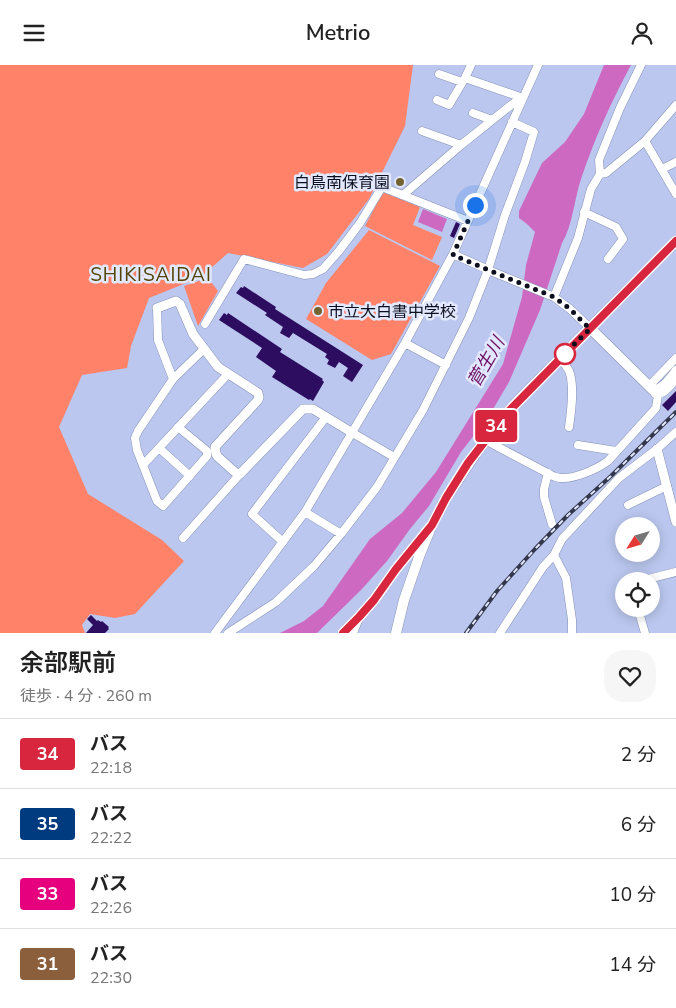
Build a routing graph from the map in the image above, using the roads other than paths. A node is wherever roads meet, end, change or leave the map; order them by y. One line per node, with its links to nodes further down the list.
1 (470, 65): 5 (street)
2 (538, 65): 6 (street)
3 (641, 65): 17 (street)
4 (439, 74): 5 (street)
5 (464, 80): 6 (street); 7 (street)
6 (521, 98): 10 (street); 11 (street)
7 (437, 100)
8 (676, 105): 13 (street)
9 (473, 113): 10 (street)
10 (492, 120): 14 (street)
11 (512, 122): 21 (street); 25 (street)
12 (422, 131): 14 (street)
13 (645, 141): 16 (street); 17 (street)
14 (460, 145): 19 (street)
15 (676, 162): 16 (street)
16 (662, 169): 18 (street)
17 (600, 174): 20 (street)
18 (675, 190)
19 (403, 195): 21 (street); 28 (street)
20 (584, 212): 24 (street); 26 (street)
21 (468, 221): 23 (street)
22 (676, 241): 29 (main road)
23 (453, 255): 25 (street); 30 (street)
24 (608, 259)
25 (490, 271): 26 (street); 34 (street)
26 (552, 296): 29 (street)
27 (157, 309): 31 (street); 37 (street)
28 (205, 324)
29 (590, 329): 32 (main road); 39 (main road)
30 (405, 343): 34 (street); 43 (street)
31 (204, 349): 36 (street); 37 (street)
32 (560, 358): 42 (street); 45 (main road)
33 (676, 358): 39 (street)
34 (446, 365): 50 (street)
35 (676, 370): 39 (street)
36 (228, 374): 41 (street); 52 (street)
37 (173, 379): 51 (street)
38 (676, 380): 39 (street)
39 (653, 390): 49 (street)
40 (326, 417): 43 (street); 52 (street); 63 (street)
41 (178, 427): 47 (street); 54 (street)
42 (569, 427)
43 (352, 432): 50 (street); 57 (street)
44 (676, 432): 48 (street)
45 (485, 440): 53 (street); 60 (main road)
46 (578, 445): 49 (street)
47 (159, 448): 51 (street); 54 (street)
48 (657, 449): 55 (street); 64 (street)
49 (616, 451): 53 (street)
50 (394, 457): 61 (street)
51 (143, 465): 54 (street)
52 (240, 473): 62 (street)
53 (548, 473): 59 (street)
54 (190, 476)
55 (667, 486): 56 (street); 58 (street)
56 (628, 505)
57 (305, 513): 61 (street); 63 (street)
58 (676, 521)
59 (552, 524)
60 (432, 525): 65 (main road); 67 (main road)
61 (341, 534): 72 (street)
62 (183, 538)
63 (283, 542): 71 (street)
64 (554, 555): 76 (street); 77 (street)
65 (404, 559): 67 (main road); 69 (main road)
66 (676, 572): 68 (street)
67 (414, 573): 75 (main road)
68 (660, 576)
69 (359, 617): 73 (main road); 74 (street)
70 (640, 617): 78 (street)
71 (214, 633)
72 (228, 633)
73 (343, 633)
74 (354, 633)
75 (396, 633)
76 (500, 633)
77 (572, 633)
78 (645, 633)

